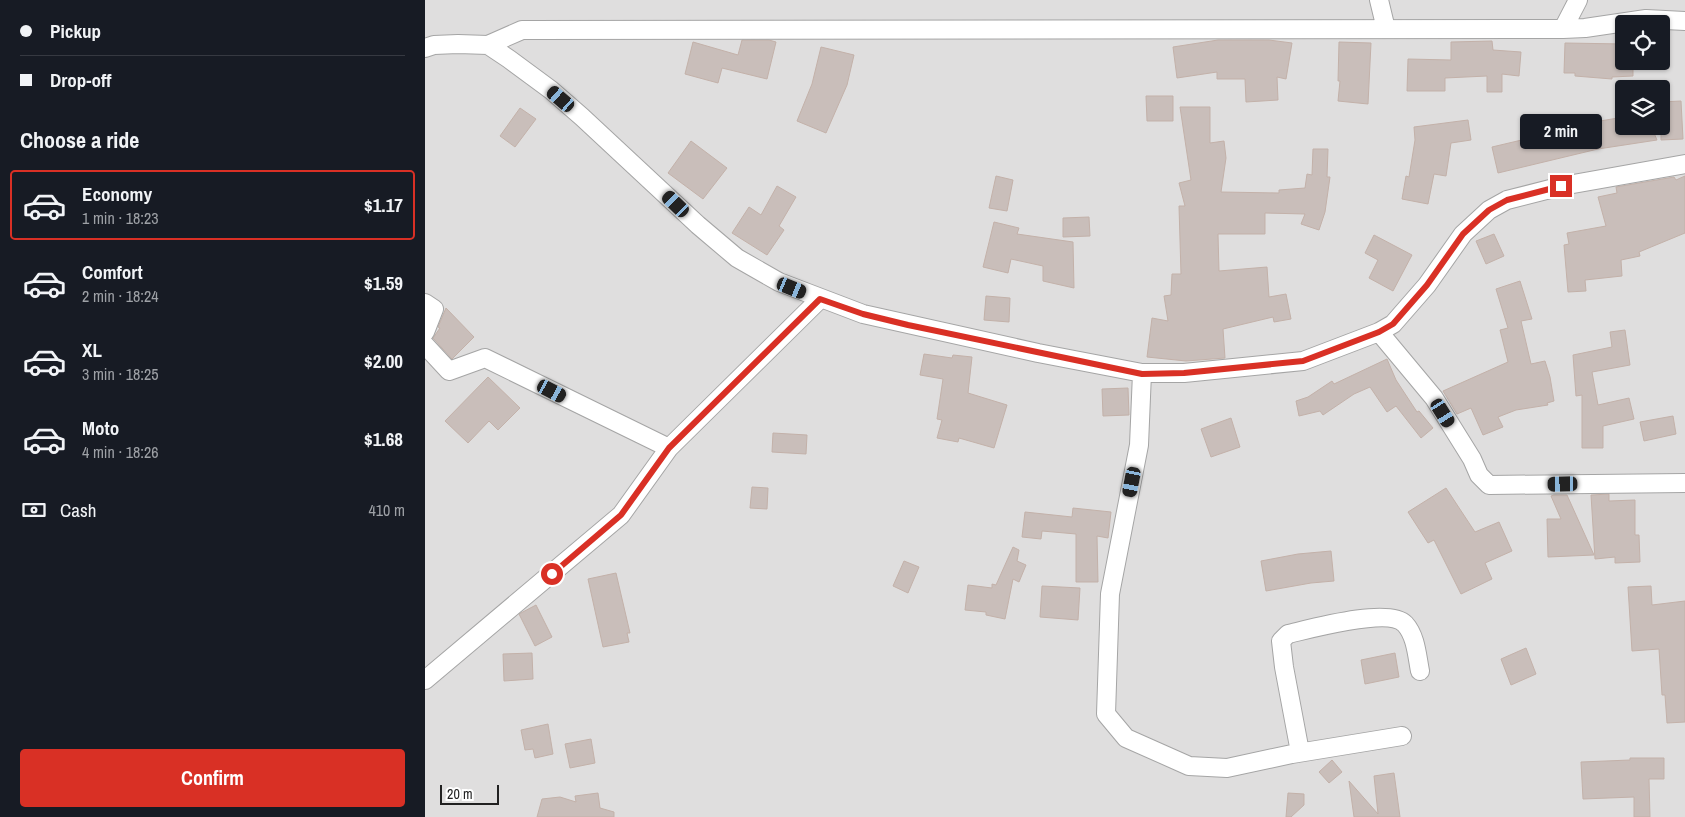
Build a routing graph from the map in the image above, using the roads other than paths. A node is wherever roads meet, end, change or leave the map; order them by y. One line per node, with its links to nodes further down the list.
1 (1379, 0): 4 (street)
2 (1578, 0): 5 (street)
3 (1685, 21): 5 (street)
4 (1386, 29): 5 (street); 6 (street)
5 (1563, 29)
6 (488, 45): 7 (street); 9 (street)
7 (425, 48)
8 (1685, 164): 12 (street)
9 (820, 299): 14 (street); 15 (street)
10 (425, 303): 11 (street)
11 (425, 332)
12 (1379, 332): 14 (street); 16 (street)
13 (425, 345): 15 (street)
14 (1142, 374): 20 (street)
15 (669, 448): 18 (street)
16 (1685, 484)
17 (1420, 672): 20 (street)
18 (425, 680)
19 (1402, 736): 20 (street)
20 (1300, 752)

